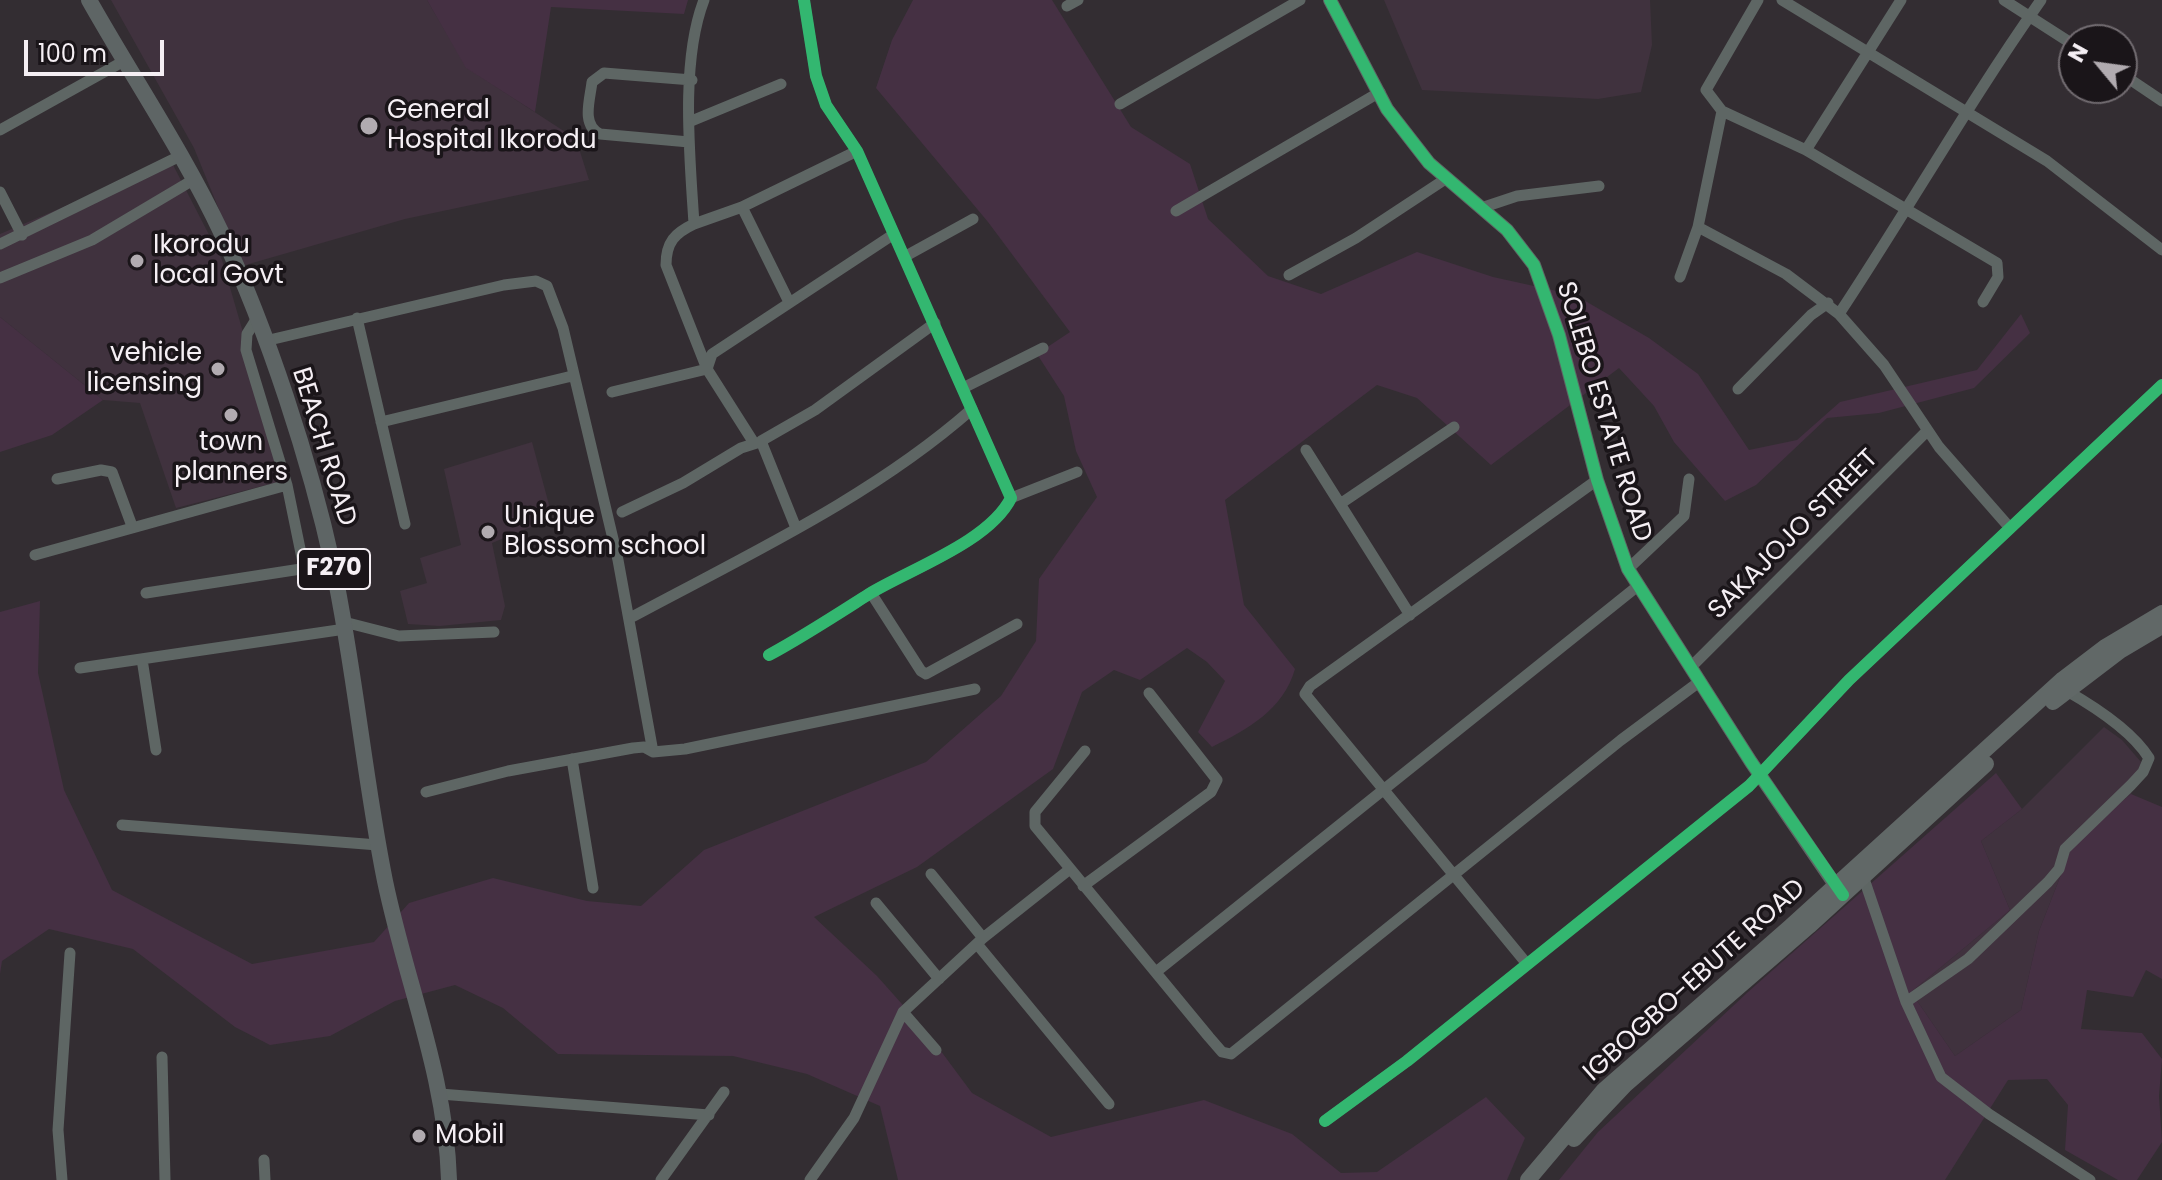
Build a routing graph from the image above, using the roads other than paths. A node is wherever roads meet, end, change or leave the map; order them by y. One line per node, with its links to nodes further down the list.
1 (89, 0): 14 (main road, BEACH ROAD / F270)
2 (704, 0): 15 (street)
3 (804, 0): 27 (street)
4 (1300, 0): 20 (street)
5 (1330, 0): 18 (street, SOLEBO ESTATE ROAD)
6 (1758, 0): 21 (street)
7 (1782, 0): 13 (street)
8 (1901, 0): 13 (street)
9 (2004, 0): 11 (street)
10 (2041, 0): 11 (street)
11 (2029, 17): 12 (street); 22 (street)
12 (2058, 35)
13 (1868, 53): 22 (street); 26 (street)
14 (124, 61): 24 (street); 28 (main road, BEACH ROAD / F270)
15 (692, 80): 23 (street); 25 (street)
16 (781, 84): 23 (street)
17 (2138, 85): 19 (street)
18 (1380, 92): 29 (street, SOLEBO ESTATE ROAD); 36 (street)
19 (2162, 101)
20 (1120, 104)
21 (1722, 111): 26 (street); 39 (street)
22 (1965, 111): 35 (street); 43 (street)
23 (689, 122): 25 (street)
24 (0, 130)
25 (689, 142): 38 (street)
26 (1806, 150): 35 (street)
27 (857, 151): 33 (street); 40 (street)
28 (180, 156): 30 (main road, BEACH ROAD / F270); 41 (street)
29 (1447, 178): 34 (street, SOLEBO ESTATE ROAD); 45 (street)
30 (193, 180): 47 (street); 52 (main road, BEACH ROAD / F270)
31 (1599, 186): 34 (street)
32 (0, 192): 41 (street)
33 (742, 207): 38 (street); 48 (street)
34 (1481, 208): 72 (street, SOLEBO ESTATE ROAD)
35 (1905, 209): 49 (street); 51 (street)
36 (1176, 211)
37 (973, 219): 44 (street)
38 (694, 224): 57 (street)
39 (1698, 227): 46 (street); 50 (street)
40 (894, 234): 44 (street); 48 (street)
41 (22, 235): 42 (street)
42 (0, 244)
43 (2162, 250)
44 (904, 257): 54 (street)
45 (1289, 275)
46 (1680, 277)
47 (0, 278)
48 (789, 302): 57 (street)
49 (1983, 302)
50 (1828, 303): 51 (street); 61 (street)
51 (1839, 314): 66 (street)
52 (257, 318): 55 (main road, BEACH ROAD / F270); 73 (street)
53 (357, 318): 55 (street); 58 (street); 64 (street)
54 (935, 323): 60 (street); 67 (street)
55 (265, 341): 82 (main road, BEACH ROAD / F270)
56 (1043, 348): 60 (street)
57 (707, 369): 62 (street); 67 (street)
58 (572, 376): 64 (street); 90 (street)
59 (2162, 385): 80 (street)
60 (963, 388): 63 (street)
61 (1738, 389)
62 (612, 392)
63 (972, 409): 74 (street); 79 (street)
64 (381, 422): 77 (street)
65 (1454, 427): 75 (street)
66 (1927, 431): 80 (street); 98 (street, SAKAJOJO STREET)
67 (758, 442): 76 (street); 79 (street)
68 (1306, 450): 75 (street)
69 (1077, 472): 74 (street)
70 (57, 479): 78 (street)
71 (1689, 479): 84 (street)
72 (1597, 480): 84 (street, SOLEBO ESTATE ROAD); 89 (street)
73 (287, 485): 78 (street); 83 (street)
74 (1011, 498): 87 (street)
75 (1340, 504): 89 (street)
76 (622, 512)
77 (405, 524)
78 (132, 526): 81 (street)
79 (796, 528): 90 (street)
80 (2010, 528): 107 (street)
81 (35, 555)
82 (333, 564): 83 (street); 92 (main road, BEACH ROAD / F270)
83 (304, 568): 86 (street)
84 (1628, 569): 85 (street, SOLEBO ESTATE ROAD)
85 (1639, 585): 98 (street, SOLEBO ESTATE ROAD); 109 (street)
86 (146, 593)
87 (871, 593): 91 (street); 95 (street)
88 (2162, 613): 113 (main road, IGBOGBO-EBUTE ROAD)
89 (1410, 615): 109 (street)
90 (630, 618): 105 (street)
91 (1017, 624)
92 (344, 626): 94 (street); 96 (street); 111 (main road, BEACH ROAD / F270)
93 (2162, 626): 101 (main road, IGBOGBO-EBUTE ROAD)
94 (494, 632)
95 (769, 655)
96 (142, 659): 97 (street); 103 (street)
97 (80, 668)
98 (1690, 668): 99 (street, SOLEBO ESTATE ROAD)
99 (1699, 682): 107 (street, SOLEBO ESTATE ROAD); 115 (street)
100 (975, 689): 105 (street)
101 (2067, 691): 113 (main road, IGBOGBO-EBUTE ROAD); 125 (street)
102 (1149, 693): 116 (street)
103 (156, 750)
104 (1085, 751): 112 (street)
105 (653, 752): 106 (street)
106 (572, 759): 108 (street); 117 (street)
107 (1760, 775): 118 (street, SOLEBO ESTATE ROAD); 122 (street)
108 (426, 792)
109 (1384, 792): 115 (street); 123 (street)
110 (122, 825): 111 (street)
111 (378, 845): 130 (main road, BEACH ROAD / F270)
112 (1070, 869): 116 (street); 120 (street)
113 (1861, 870): 118 (main road, IGBOGBO-EBUTE ROAD); 125 (street)
114 (931, 874): 120 (street)
115 (1452, 876): 122 (street); 123 (street)
116 (1083, 886): 123 (street)
117 (593, 888)
118 (1839, 890): 141 (main road, IGBOGBO-EBUTE ROAD); 142 (main road, IGBOGBO-EBUTE ROAD)
119 (876, 903): 124 (street)
120 (980, 941): 124 (street); 131 (street)
121 (70, 953): 135 (street)
122 (1527, 964): 133 (street)
123 (1156, 972)
124 (939, 979): 126 (street)
125 (1906, 1002): 143 (street)
126 (903, 1012): 127 (street); 140 (street)
127 (936, 1050)
128 (162, 1057): 136 (street)
129 (724, 1092): 132 (street)
130 (440, 1094): 132 (street); 138 (main road, BEACH ROAD / F270)
131 (1109, 1104)
132 (709, 1115): 139 (street)
133 (1325, 1121)
134 (264, 1160): 137 (street)
135 (62, 1180)
136 (165, 1180)
137 (265, 1180)
138 (449, 1180)
139 (661, 1180)
140 (810, 1180)
141 (1528, 1180)
142 (1540, 1180)
143 (2090, 1180)

